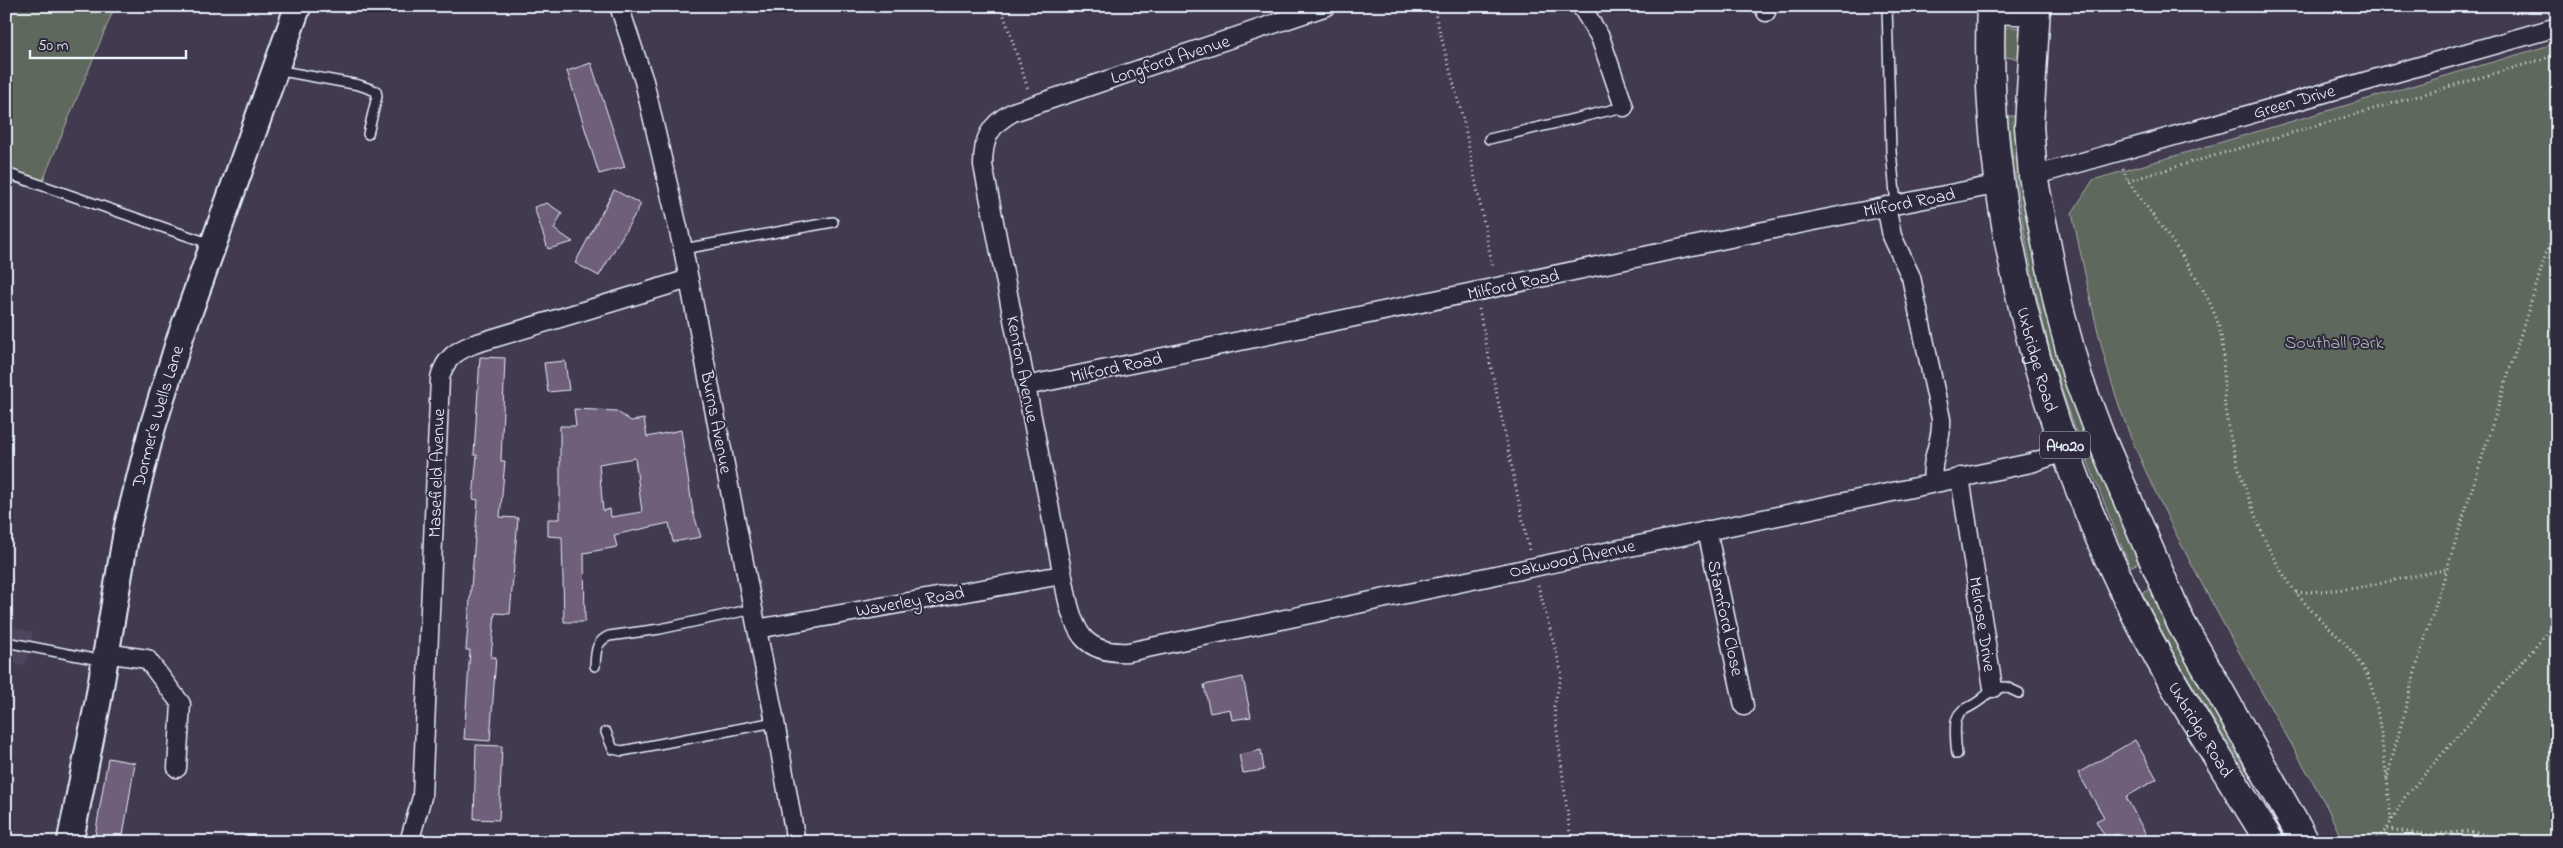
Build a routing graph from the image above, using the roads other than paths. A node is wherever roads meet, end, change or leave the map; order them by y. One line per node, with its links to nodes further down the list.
1 (298, 6): 9 (street, Dormer’s Wells Lane)
2 (619, 6): 20 (street, Burns Avenue)
3 (1327, 6): 11 (street, Longford Avenue)
4 (1581, 6): 10 (street)
5 (1887, 6): 17 (lane)
6 (1991, 8): 7 (main road, A4020); 16 (main road, Uxbridge Road / A4020)
7 (2036, 9): 15 (main road, Uxbridge Road / A4020)
8 (2557, 27): 15 (street, Green Drive)
9 (276, 70): 12 (lane); 19 (street, Dormer’s Wells Lane)
10 (1624, 107): 13 (lane)
11 (1013, 112): 22 (street, Kenton Avenue)
12 (368, 134)
13 (1489, 139)
14 (6, 173): 19 (lane)
15 (2032, 176): 27 (main road, Uxbridge Road / A4020)
16 (2000, 184): 17 (street, Milford Road); 23 (main road, Uxbridge Road / A4020)
17 (1891, 205): 22 (street, Milford Road); 25 (street)
18 (833, 222): 20 (lane)
19 (213, 245): 34 (street, Dormer’s Wells Lane)
20 (683, 249): 21 (street, Burns Avenue)
21 (690, 279): 30 (street, Burns Avenue); 44 (street, Masefield Avenue)
22 (1026, 386): 28 (street, Kenton Avenue)
23 (2067, 451): 24 (street, Oakwood Avenue); 29 (main road, Uxbridge Road / A4020)
24 (1960, 477): 25 (street, Oakwood Avenue); 36 (street, Melrose Drive)
25 (1933, 482): 26 (street, Oakwood Avenue)
26 (1707, 530): 32 (street, Oakwood Avenue); 38 (street, Stamford Close)
27 (2158, 570): 29 (main road); 47 (main road, Uxbridge Road / A4020)
28 (1062, 574): 31 (street, Waverley Road); 32 (street, Kenton Avenue)
29 (2121, 586): 46 (main road, Uxbridge Road / A4020)
30 (753, 609): 31 (street, Burns Avenue); 35 (lane)
31 (757, 629): 39 (street, Burns Avenue)
32 (1081, 636)
33 (6, 642): 34 (lane)
34 (104, 657): 42 (street); 43 (street, Dormer’s Wells Lane)
35 (595, 666)
36 (1993, 688): 37 (lane); 41 (lane, Melrose Drive)
37 (2019, 693)
38 (1744, 706)
39 (776, 722): 40 (lane); 45 (street, Burns Avenue)
40 (606, 732)
41 (1957, 754)
42 (176, 768)
43 (70, 842)
44 (409, 842)
45 (796, 842)
46 (2270, 842)
47 (2305, 842)

